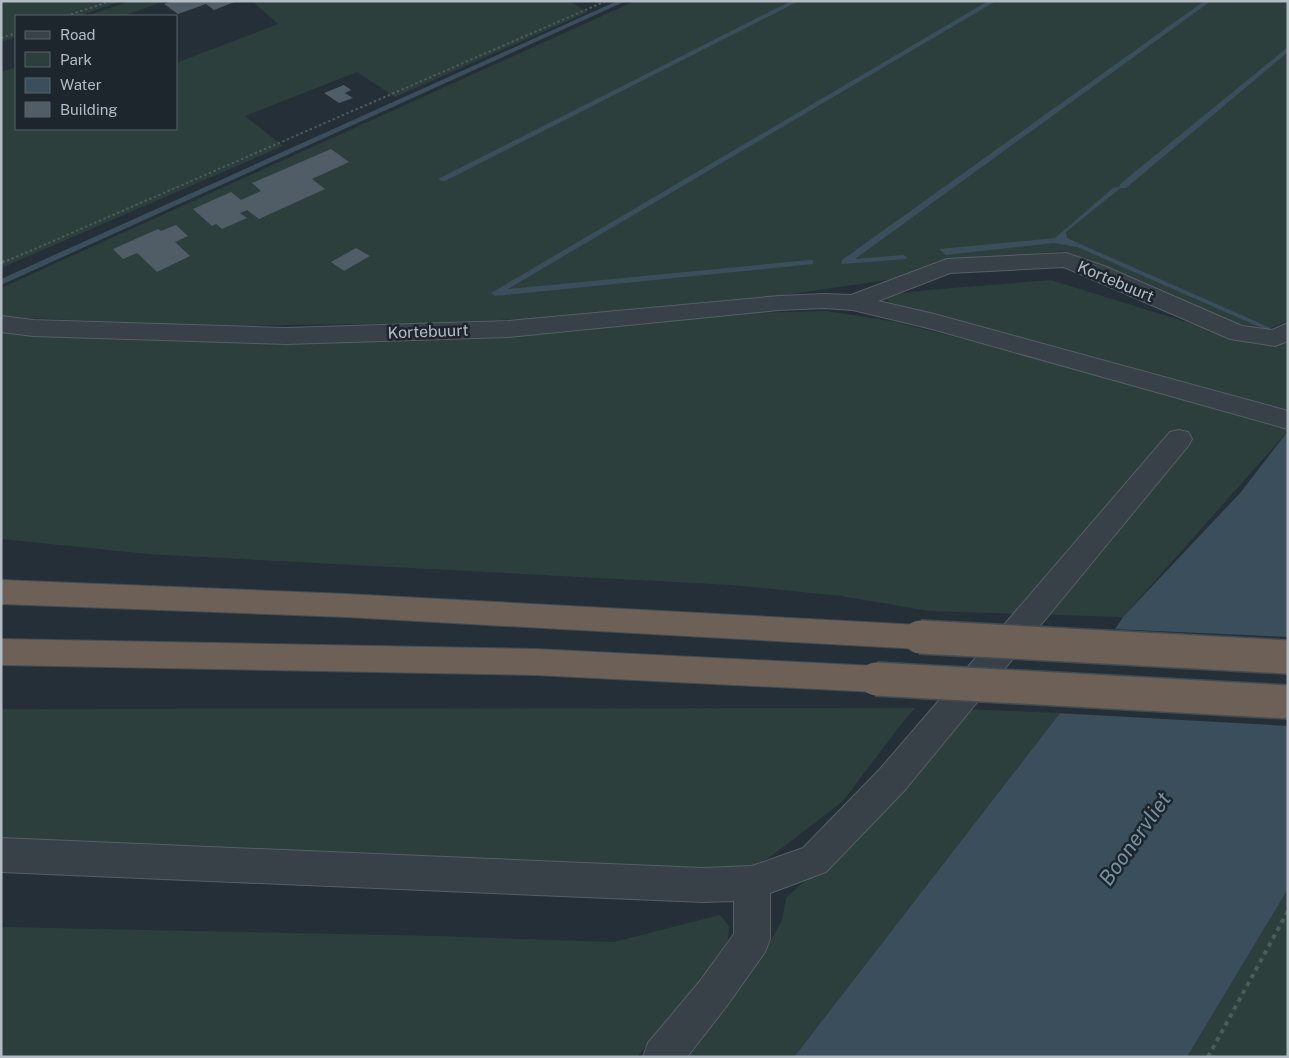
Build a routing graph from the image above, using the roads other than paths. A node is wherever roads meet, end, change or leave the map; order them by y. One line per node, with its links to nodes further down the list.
1 (853, 303): 2 (street, Kortebuurt); 3 (street, Kortebuurt); 4 (street, Kortebuurt)
2 (1, 324)
3 (1288, 331)
4 (1288, 420)
5 (1179, 439): 11 (street)
6 (1, 592): 8 (highway, bridge)
7 (1, 652): 9 (highway, bridge)
8 (1288, 657)
9 (1288, 702)
10 (1, 855): 11 (street)
11 (752, 883): 12 (street)
12 (662, 1057)

